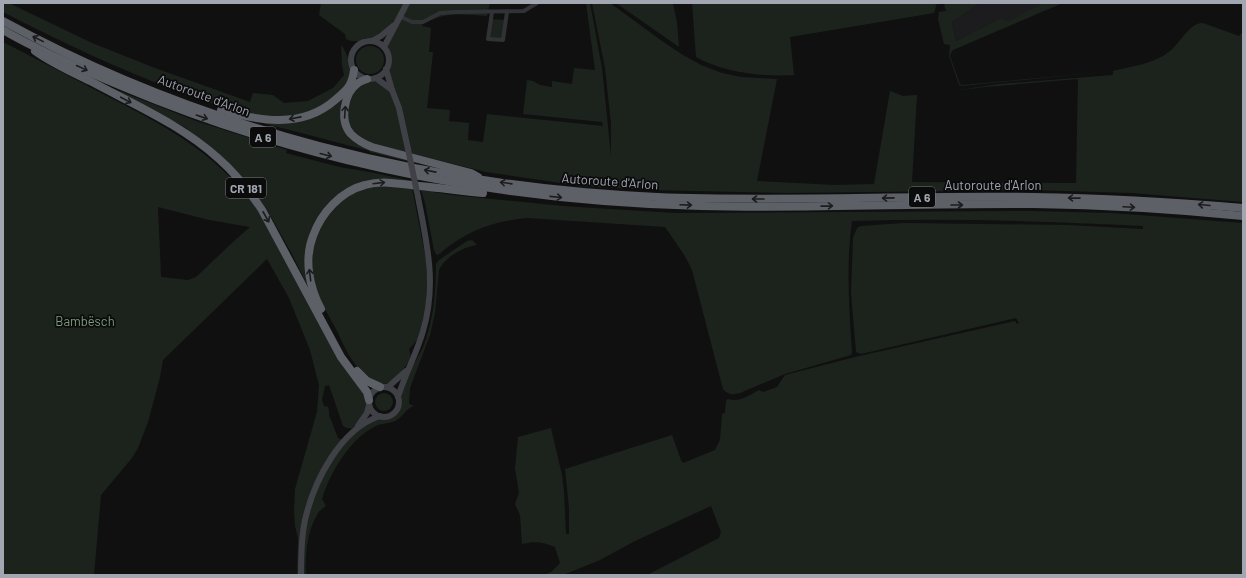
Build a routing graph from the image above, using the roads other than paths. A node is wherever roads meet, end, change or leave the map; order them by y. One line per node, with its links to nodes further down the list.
1 (407, 3): 5 (main road)
2 (537, 3): 4 (street)
3 (492, 12): 4 (street); 4 (street); 5 (street)
4 (506, 12)
5 (399, 16): 7 (main road)
6 (3, 21): 17 (highway, Autoroute d'Arlon / A 6, one-way to 6)
7 (395, 24): 10 (main road); 11 (main road)
8 (3, 30): 9 (highway, Autoroute d'Arlon / A 6)
9 (21, 40): 19 (highway, Autoroute d'Arlon / A 6, one-way to 19); 25 (highway, CR 181, one-way to 25)
10 (372, 41): 11 (main road); 13 (main road)
11 (384, 48): 12 (main road)
12 (386, 69): 14 (main road); 16 (main road)
13 (354, 70): 15 (main road); 17 (highway, A 6, one-way to 17)
14 (376, 78): 15 (main road); 16 (main road)
15 (367, 79): 18 (highway, one-way to 15)
16 (392, 90): 22 (main road, bridge)
17 (177, 99): 18 (highway, Autoroute d'Arlon / A 6, one-way to 17)
18 (482, 180): 20 (highway, Autoroute d'Arlon / A 6, one-way to 18)
19 (517, 193): 21 (highway, Autoroute d'Arlon / A 6, one-way to 21); 23 (highway, A 6, one-way to 19)
20 (1243, 208)
21 (1243, 216)
22 (407, 370): 23 (main road); 24 (main road)
23 (384, 387): 24 (main road); 25 (main road)
24 (398, 397): 26 (main road)
25 (369, 402): 26 (main road); 27 (main road)
26 (380, 416): 27 (main road)
27 (356, 429): 28 (main road)
28 (301, 575)

